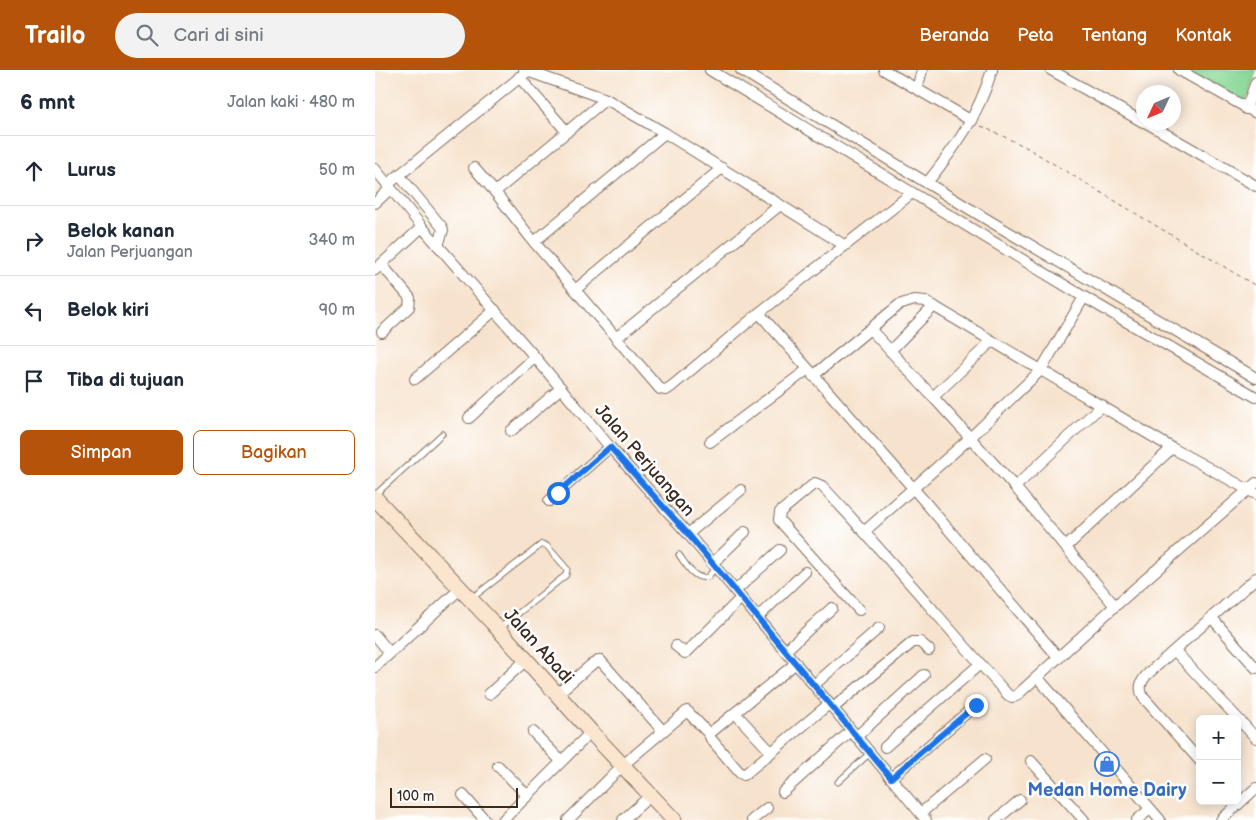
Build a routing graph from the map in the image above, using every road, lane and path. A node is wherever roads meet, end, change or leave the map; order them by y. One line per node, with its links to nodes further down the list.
1 (529, 70): 9 (street); 13 (street)
2 (710, 70): 21 (street)
3 (741, 70): 20 (street)
4 (884, 70): 12 (street)
5 (922, 70): 12 (street)
6 (992, 70): 16 (street)
7 (1051, 70): 10 (street)
8 (1179, 70): 14 (street)
9 (522, 73): 18 (street); 25 (street)
10 (1068, 74): 15 (street)
11 (1256, 82): 14 (street)
12 (917, 89): 16 (street)
13 (606, 99): 18 (street); 19 (street)
14 (1251, 111)
15 (1136, 117)
16 (971, 121): 26 (street); 40 (path)
17 (1158, 130): 27 (street)
18 (567, 132): 29 (street)
19 (665, 133): 23 (street); 36 (street)
20 (859, 143): 21 (street); 26 (street)
21 (851, 156): 30 (street)
22 (474, 168): 29 (street)
23 (721, 168): 32 (street); 41 (street)
24 (375, 169): 28 (street, Jalan Perjuangan)
25 (399, 175): 28 (street); 38 (street)
26 (927, 183): 33 (street)
27 (1256, 186)
28 (389, 187): 31 (street); 34 (street, Jalan Perjuangan)
29 (495, 192): 36 (street)
30 (912, 193): 35 (street); 37 (street)
31 (375, 203)
32 (780, 205): 37 (street); 48 (street)
33 (987, 220): 35 (street); 52 (street)
34 (422, 227): 38 (street, Jalan Perjuangan); 39 (street)
35 (981, 234): 42 (street)
36 (534, 242): 41 (street)
37 (844, 245): 45 (street)
38 (439, 246): 44 (street, Jalan Perjuangan)
39 (378, 268): 47 (street)
40 (1256, 286)
41 (575, 290): 48 (street)
42 (1085, 298): 53 (street); 55 (street)
43 (934, 306): 46 (street); 49 (street); 50 (street)
44 (495, 310): 51 (street, Jalan Perjuangan); 57 (street)
45 (759, 313): 48 (street); 54 (street)
46 (871, 330): 50 (street); 54 (street)
47 (382, 332)
48 (616, 338)
49 (992, 341): 53 (street); 59 (street)
50 (890, 351): 59 (street)
51 (535, 357): 58 (street, Jalan Perjuangan); 62 (street)
52 (1223, 360): 55 (street); 56 (street)
53 (1041, 370): 61 (street); 65 (street)
54 (810, 373): 66 (street); 70 (street)
55 (1216, 374): 60 (street)
56 (1256, 378)
57 (415, 379)
58 (561, 388): 63 (street); 67 (street, Jalan Perjuangan)
59 (933, 397): 65 (street)
60 (1256, 397)
61 (1102, 405): 68 (street); 69 (street)
62 (469, 418)
63 (511, 431)
64 (442, 434): 73 (lane)
65 (970, 438): 69 (street); 70 (street)
66 (710, 442)
67 (610, 447): 74 (street); 77 (street, Jalan Perjuangan)
68 (1172, 448): 71 (street); 78 (street)
69 (1015, 487): 78 (street)
70 (913, 488): 75 (street); 99 (street)
71 (1253, 489): 86 (street)
72 (741, 490): 77 (street)
73 (375, 497): 84 (street, Jalan Abadi)
74 (549, 501)
75 (865, 531): 88 (street); 102 (street)
76 (745, 532): 81 (street)
77 (688, 534): 81 (street, Jalan Perjuangan)
78 (1066, 547): 86 (street)
79 (780, 550): 85 (street)
80 (679, 554): 81 (lane)
81 (714, 566): 85 (street, Jalan Perjuangan)
82 (805, 572): 89 (street)
83 (1255, 583): 90 (street)
84 (466, 594): 92 (street, Jalan Abadi); 92 (lane); 98 (street)
85 (738, 595): 89 (street, Jalan Perjuangan); 94 (street)
86 (1115, 606): 99 (street)
87 (832, 608): 95 (street)
88 (859, 610)
89 (757, 618): 95 (street, Jalan Perjuangan)
90 (1212, 618): 97 (street); 104 (street)
91 (879, 628): 107 (street)
92 (499, 629): 100 (street, Jalan Abadi)
93 (375, 636): 98 (street)
94 (676, 646)
95 (786, 650): 101 (street, Jalan Perjuangan)
96 (929, 650): 111 (street)
97 (1175, 651): 118 (street); 123 (street)
98 (390, 653): 103 (street)
99 (1059, 658): 106 (street)
100 (526, 660): 108 (street); 109 (street, Jalan Abadi)
101 (796, 663): 107 (street, Jalan Perjuangan); 112 (street)
102 (980, 664): 106 (street); 119 (street)
103 (375, 667)
104 (1256, 668)
105 (924, 675): 117 (street)
106 (1037, 678): 139 (street)
107 (815, 685): 111 (street, Jalan Perjuangan)
108 (489, 694)
109 (557, 694): 113 (street); 115 (street, Jalan Abadi)
110 (976, 705): 128 (street)
111 (831, 706): 117 (street, Jalan Perjuangan); 120 (street)
112 (735, 713): 116 (street); 120 (street)
113 (663, 731): 116 (street); 126 (street)
114 (533, 732): 124 (street)
115 (591, 732): 124 (street); 126 (street, Jalan Abadi)
116 (709, 734): 120 (street)
117 (854, 734): 121 (street, Jalan Perjuangan); 131 (street)
118 (1256, 738)
119 (885, 747)
120 (771, 752)
121 (870, 753): 128 (street, Jalan Perjuangan); 129 (lane)
122 (985, 759): 140 (street)
123 (1199, 760)
124 (561, 761): 134 (street)
125 (1031, 761): 148 (street)
126 (623, 765): 133 (street, Jalan Abadi); 141 (street)
127 (498, 766): 134 (street)
128 (891, 778): 140 (street, Jalan Perjuangan)
129 (838, 782)
130 (1256, 788): 136 (street)
131 (783, 792)
132 (463, 794): 143 (street)
133 (651, 794): 142 (street, Jalan Abadi); 145 (street)
134 (528, 796): 144 (street)
135 (1020, 800): 147 (street)
136 (1241, 800)
137 (1235, 805): 151 (street)
138 (767, 808): 146 (street)
139 (1150, 809): 149 (street); 150 (street)
140 (923, 817)
141 (573, 818)
142 (668, 818)
143 (485, 820)
144 (503, 820)
145 (623, 820)
146 (752, 820)
147 (996, 820)
148 (1084, 820)
149 (1137, 820)
150 (1160, 820)
151 (1221, 820)

